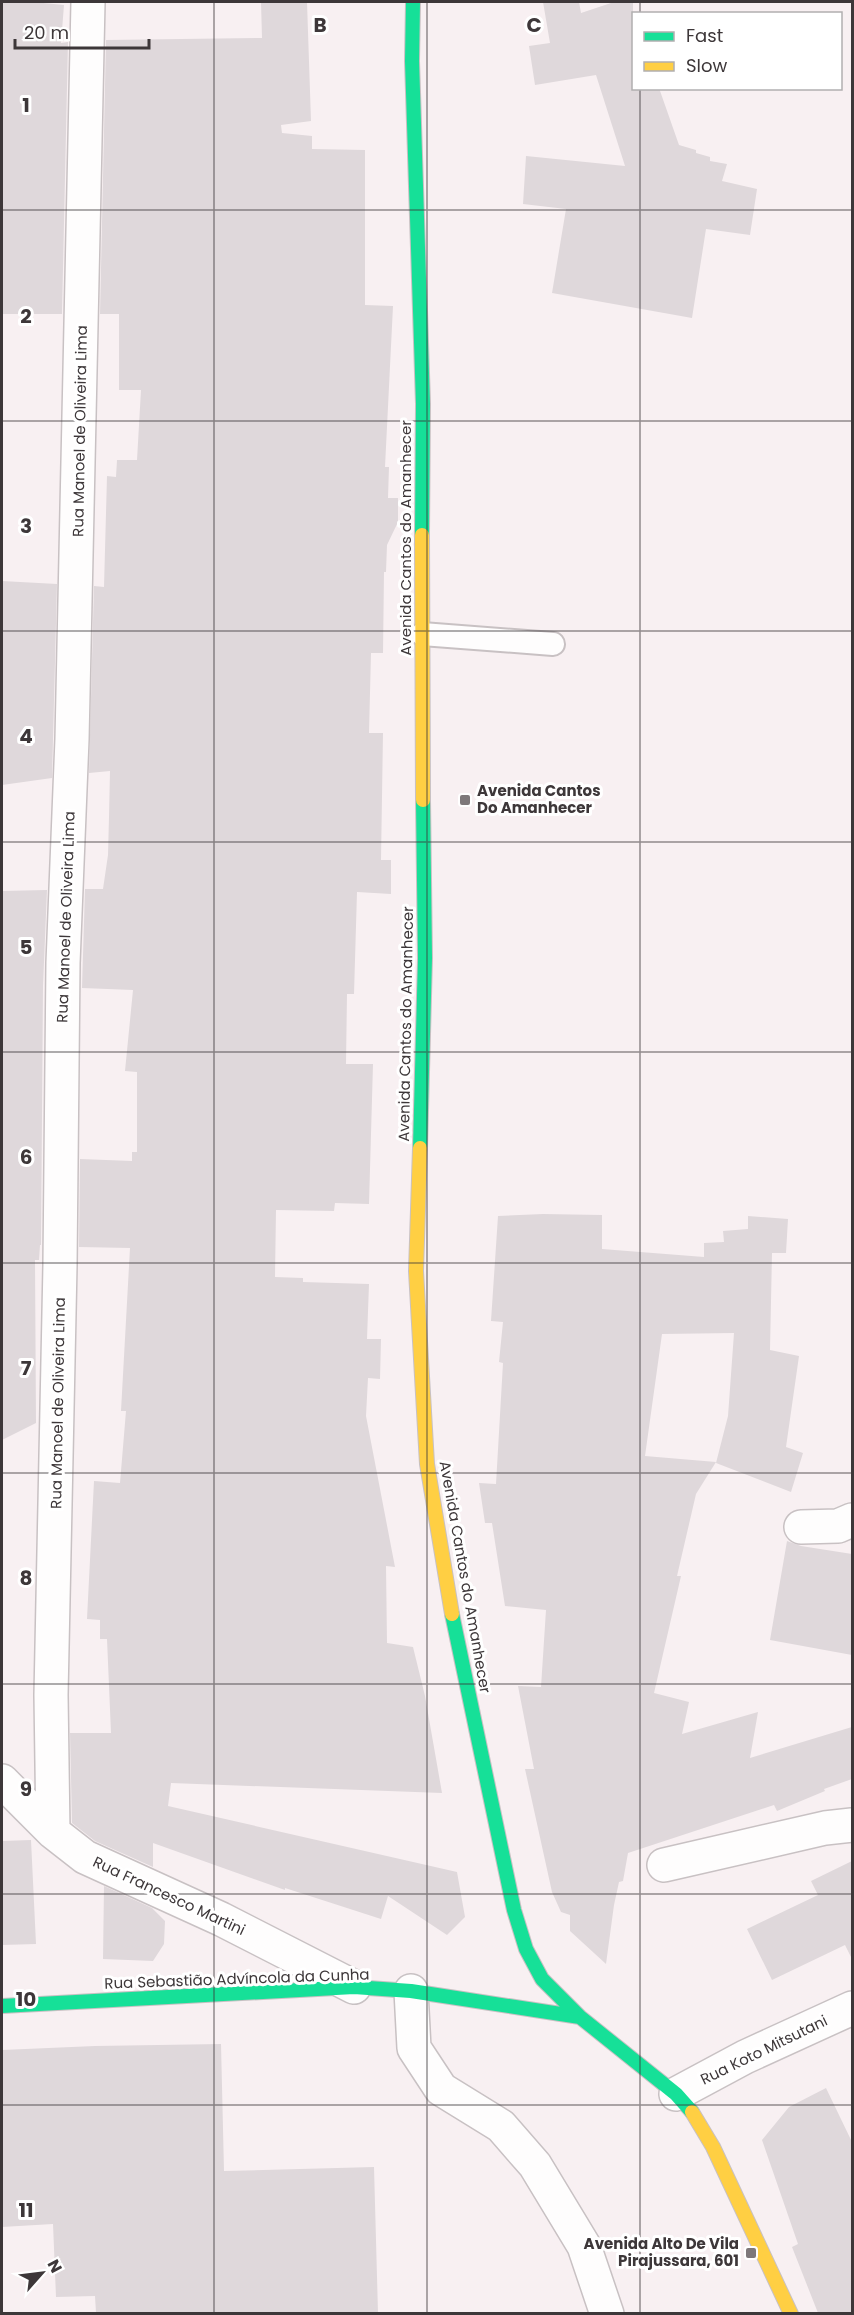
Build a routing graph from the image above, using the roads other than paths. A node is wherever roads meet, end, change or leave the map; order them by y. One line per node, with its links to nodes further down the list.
1 (88, 2): 9 (street, Rua Manoel de Oliveira Lima)
2 (413, 2): 3 (main road, Avenida Cantos do Amanhecer)
3 (422, 634): 4 (lane); 15 (main road, Avenida Cantos do Amanhecer)
4 (553, 644)
5 (852, 1520): 6 (street)
6 (801, 1527)
7 (2, 1781): 9 (street, Rua Francesco Martini)
8 (852, 1825): 10 (street)
9 (53, 1832): 11 (street, Rua Francesco Martini)
10 (664, 1865)
11 (354, 1987): 12 (main road, Rua Sebastião Advíncola da Cunha); 13 (main road, Rua Sebastião Advíncola da Cunha)
12 (411, 1992): 15 (main road, Rua Sebastião Advíncola da Cunha); 17 (street)
13 (2, 2006)
14 (852, 2008): 16 (street, Rua Koto Mitsutani)
15 (580, 2018): 16 (main road, Avenida Cantos do Amanhecer)
16 (676, 2094): 18 (main road, Avenida Cantos do Amanhecer)
17 (608, 2313)
18 (791, 2313)

